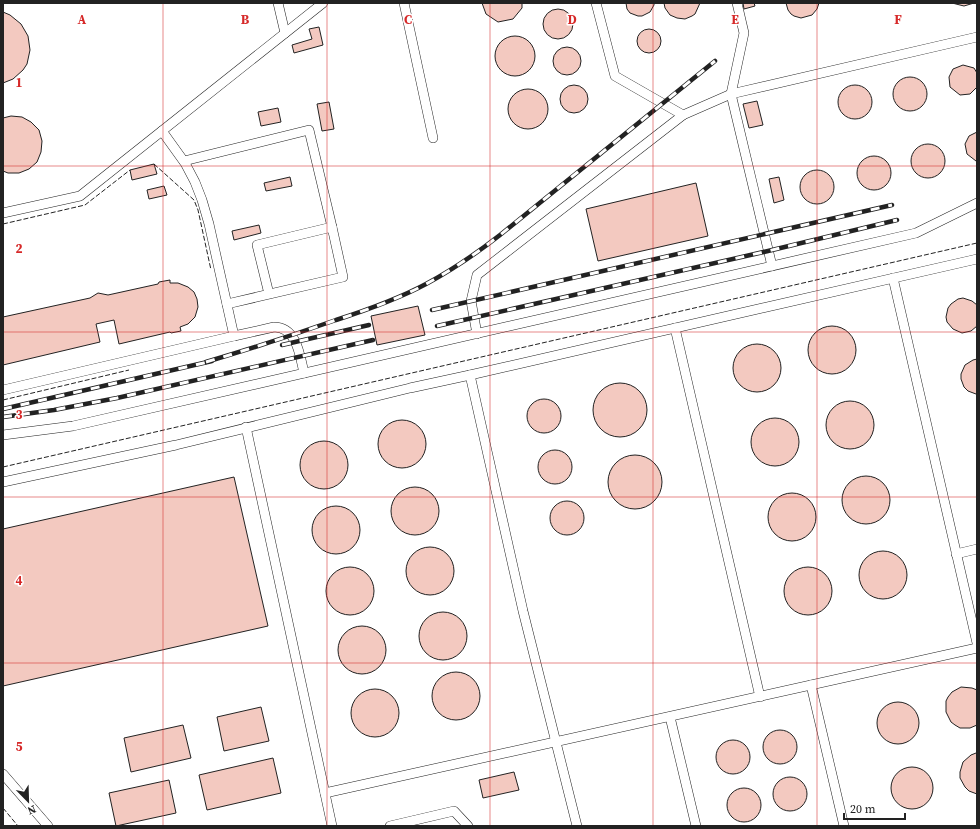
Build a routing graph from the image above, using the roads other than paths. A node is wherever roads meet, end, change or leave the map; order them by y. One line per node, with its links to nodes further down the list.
1 (278, 3): 6 (lane)
2 (323, 3): 6 (lane)
3 (404, 3): 11 (lane)
4 (596, 3): 9 (lane)
5 (737, 3): 8 (lane)
6 (285, 33): 10 (lane)
7 (977, 37): 8 (lane)
8 (731, 94): 9 (lane); 17 (lane)
9 (683, 115): 22 (lane)
10 (162, 131): 12 (lane); 14 (lane)
11 (433, 138)
12 (184, 160): 15 (lane); 20 (lane)
13 (977, 203): 17 (lane)
14 (3, 213)
15 (332, 227): 19 (lane); 19 (lane)
16 (977, 259): 18 (lane)
17 (772, 266): 22 (lane)
18 (894, 278): 21 (lane); 31 (lane)
19 (269, 294): 20 (lane)
20 (227, 304): 23 (lane)
21 (675, 328): 25 (lane); 35 (lane)
22 (477, 334): 24 (lane)
23 (234, 336): 24 (lane); 26 (lane)
24 (304, 373): 28 (lane)
25 (470, 375): 27 (lane); 37 (lane)
26 (3, 390)
27 (246, 427): 29 (lane); 39 (lane)
28 (3, 435)
29 (3, 482)
30 (977, 549): 31 (lane)
31 (956, 554): 32 (lane)
32 (977, 643)
33 (977, 648): 34 (lane)
34 (811, 685): 35 (lane); 47 (lane)
35 (760, 697): 36 (lane)
36 (670, 717): 37 (lane); 46 (lane)
37 (556, 742): 39 (lane); 45 (lane)
38 (3, 774): 41 (lane)
39 (325, 793): 42 (lane)
40 (417, 823): 43 (lane); 44 (lane)
41 (48, 826)
42 (332, 826)
43 (390, 826)
44 (468, 826)
45 (577, 826)
46 (696, 826)
47 (844, 826)

